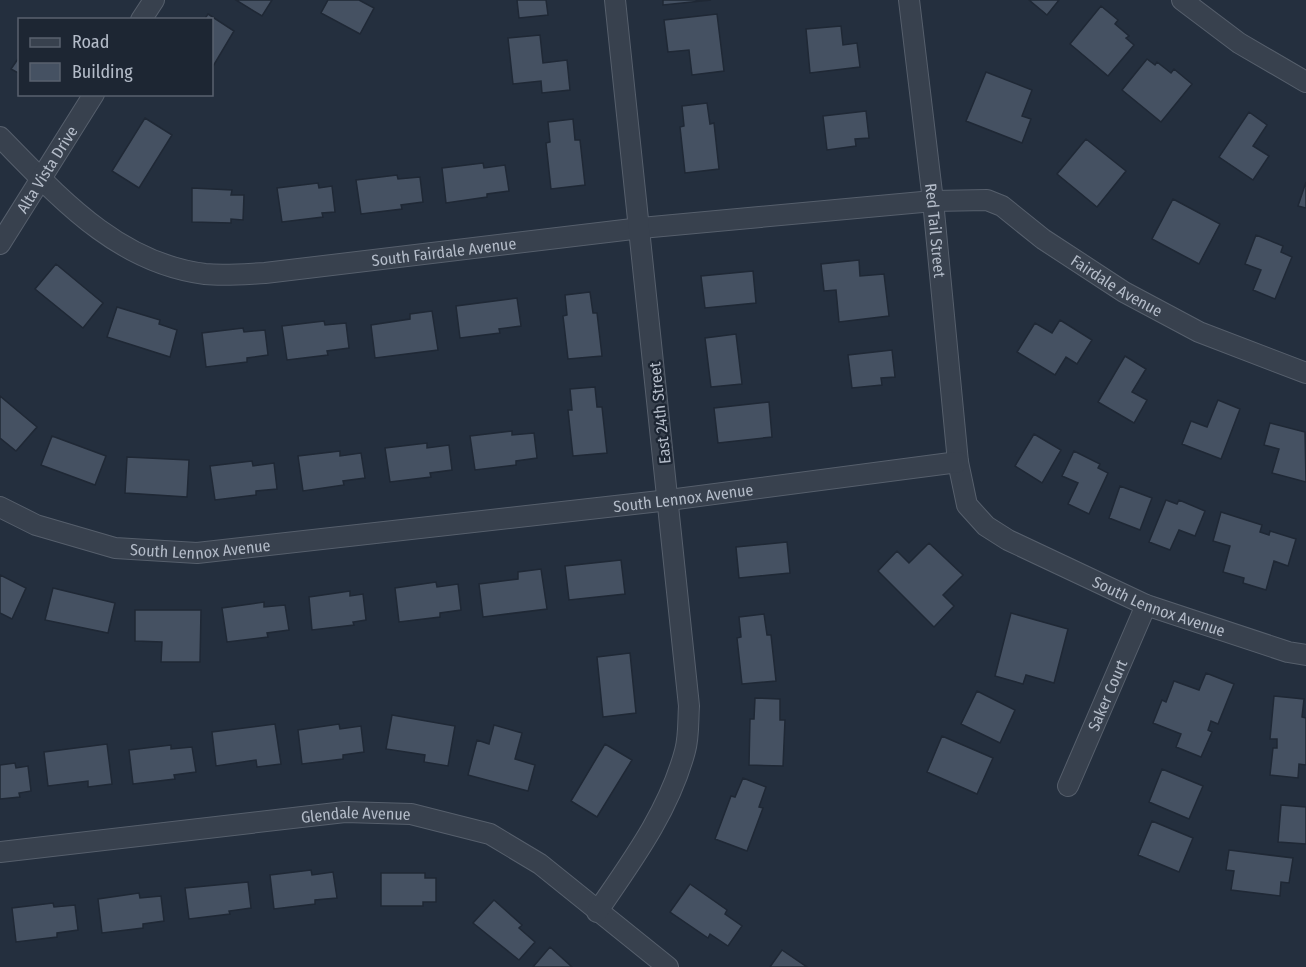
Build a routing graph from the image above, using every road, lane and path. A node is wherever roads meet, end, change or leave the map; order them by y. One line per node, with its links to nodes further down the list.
1 (154, 0): 5 (street)
2 (615, 0): 11 (street, East 24th Street)
3 (909, 0): 10 (street, Red Tail Street)
4 (1182, 0): 6 (street)
5 (142, 18)
6 (1306, 82)
7 (93, 96): 9 (street, Alta Vista Drive)
8 (0, 137): 9 (street, South Fairdale Avenue)
9 (41, 179): 11 (street, South Fairdale Avenue); 12 (street, Alta Vista Drive)
10 (933, 201): 11 (street, South Fairdale Avenue); 13 (street, Fairdale Avenue); 14 (street, Red Tail Street)
11 (640, 228): 15 (street, East 24th Street)
12 (0, 244)
13 (1306, 373)
14 (958, 462): 15 (street, South Lennox Avenue); 17 (street, South Lennox Avenue)
15 (669, 500): 16 (street, South Lennox Avenue); 21 (street, East 24th Street)
16 (0, 507)
17 (1146, 604): 18 (street, South Lennox Avenue); 19 (street, Saker Court)
18 (1306, 655)
19 (1068, 786)
20 (0, 852): 21 (street, Glendale Avenue)
21 (597, 912): 22 (street, Glendale Avenue)
22 (668, 967)

